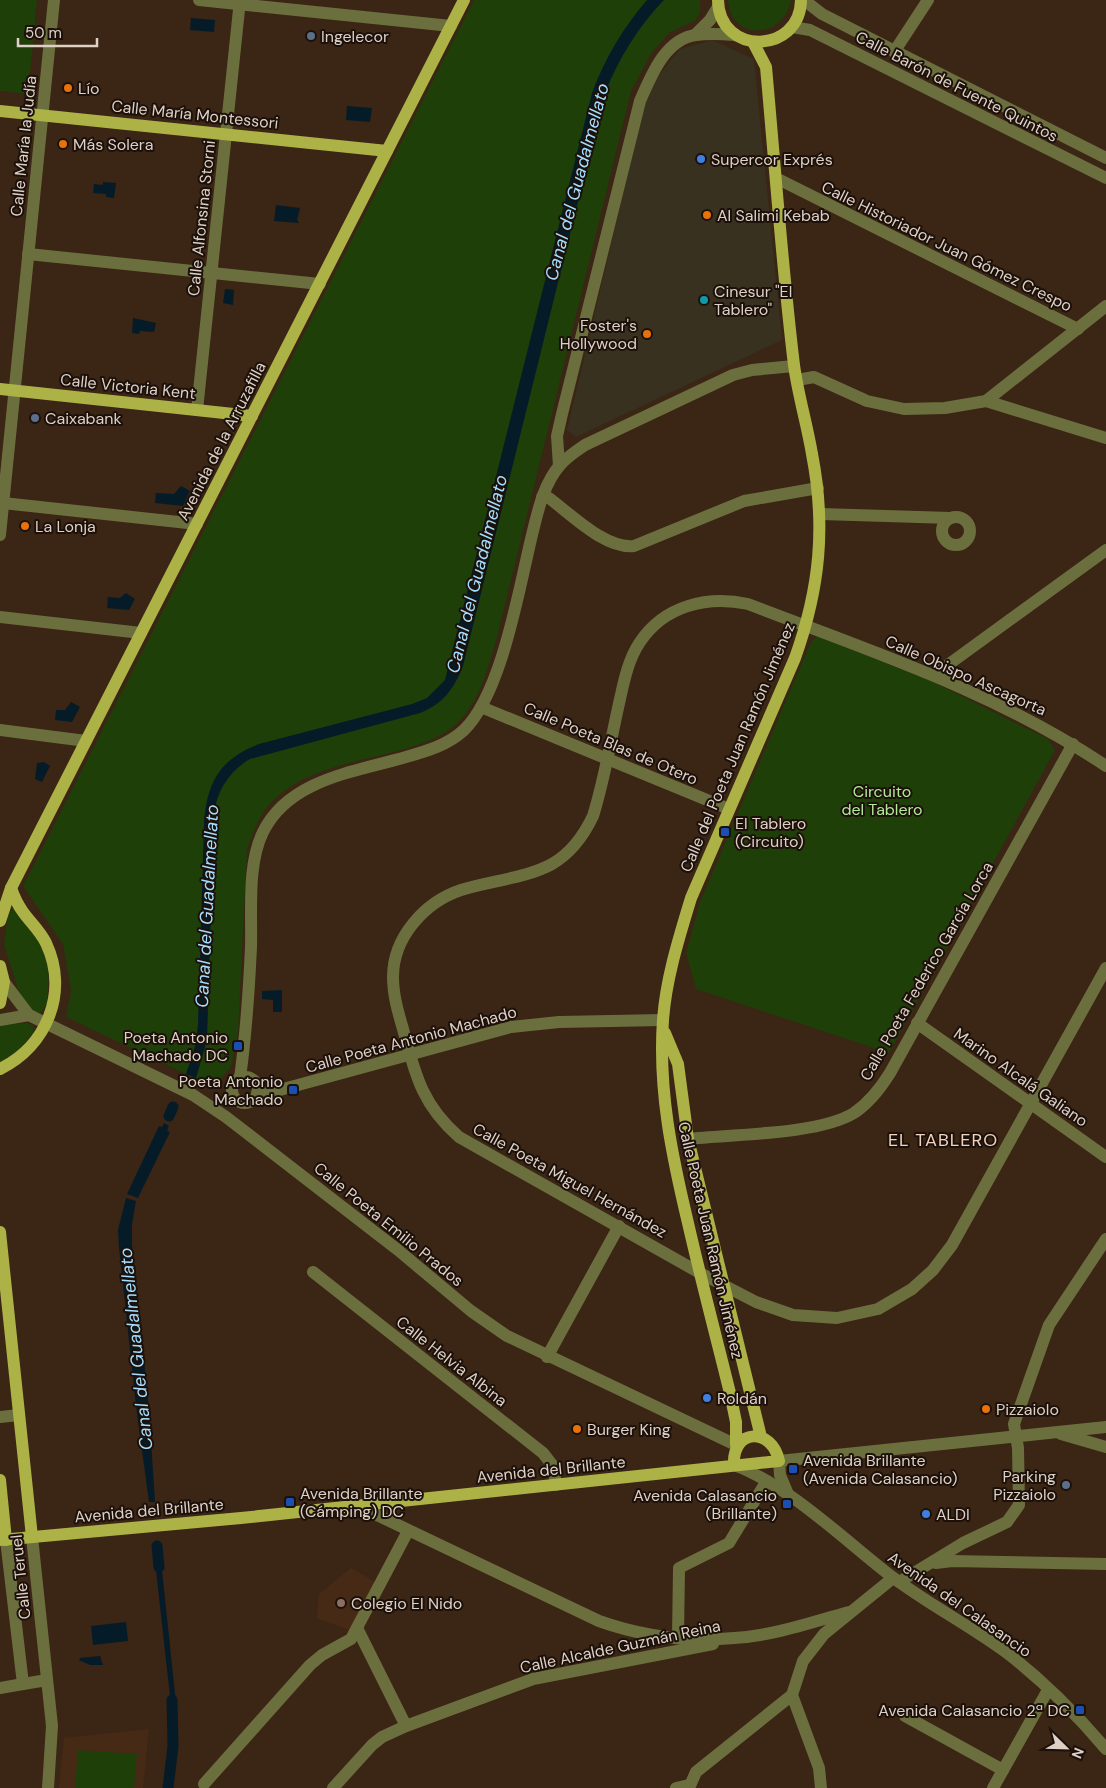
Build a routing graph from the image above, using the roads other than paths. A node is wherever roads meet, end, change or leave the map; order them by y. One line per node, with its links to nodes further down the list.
1 (54, 0): 17 (street, Calle María la Judía)
2 (199, 0): 6 (street)
3 (464, 0): 9 (main road, Avenida de la Arruzafilla)
4 (803, 0): 8 (main road); 14 (street, Calle Barón de Fuente Quintos)
5 (928, 0): 14 (street)
6 (239, 2): 9 (street); 18 (street, Calle Alfonsina Storni)
7 (718, 4): 10 (street); 11 (main road)
8 (796, 21): 12 (main road); 21 (street, Calle Barón de Fuente Quintos); 23 (street, Calle Barón de Fuente Quintos)
9 (451, 26): 19 (main road, Avenida de la Arruzafilla)
10 (695, 35): 11 (street); 37 (street)
11 (735, 35): 13 (main road)
12 (774, 40): 13 (main road); 15 (main road, Calle del Poeta Juan Ramón Jiménez)
13 (753, 42): 15 (main road, Calle del Poeta Juan Ramón Jiménez)
14 (894, 52): 20 (street, Calle Barón de Fuente Quintos)
15 (766, 67): 22 (main road, Calle del Poeta Juan Ramón Jiménez)
16 (0, 111): 17 (main road, Calle María Montessori)
17 (42, 115): 18 (main road, Calle María Montessori); 24 (street, Calle María la Judía)
18 (226, 133): 19 (main road, Calle María Montessori); 25 (street, Calle Alfonsina Storni)
19 (387, 151): 26 (main road, Avenida de la Arruzafilla)
20 (1106, 158)
21 (1106, 170)
22 (776, 178): 28 (street, Calle Historiador Juan Gómez Crespo); 29 (main road, Calle del Poeta Juan Ramón Jiménez)
23 (1106, 178)
24 (28, 254): 25 (street); 32 (street, Calle María la Judía)
25 (212, 273): 26 (street); 34 (street, Calle Alfonsina Storni)
26 (320, 284): 35 (main road, Avenida de la Arruzafilla)
27 (1106, 306): 28 (street)
28 (1078, 329): 33 (street)
29 (794, 366): 30 (main road, Calle del Poeta Juan Ramón Jiménez); 37 (street)
30 (796, 380): 33 (street); 38 (main road, Calle del Poeta Juan Ramón Jiménez)
31 (0, 389): 32 (main road, Calle Victoria Kent)
32 (14, 391): 34 (main road, Calle Victoria Kent); 40 (street, Calle María la Judía)
33 (986, 401): 36 (street)
34 (197, 410): 35 (main road, Calle Victoria Kent)
35 (252, 416): 43 (main road, Avenida de la Arruzafilla)
36 (1106, 438)
37 (559, 466): 39 (street)
38 (818, 488): 39 (street); 41 (main road, Calle del Poeta Juan Ramón Jiménez)
39 (542, 496): 50 (street)
40 (3, 503): 43 (street); 44 (street, Calle María la Judía)
41 (821, 514): 42 (street); 47 (main road, Calle del Poeta Juan Ramón Jiménez)
42 (950, 518)
43 (197, 524): 48 (main road, Avenida de la Arruzafilla)
44 (0, 535)
45 (1106, 550): 49 (street)
46 (0, 617): 48 (street)
47 (806, 626): 49 (street, Calle Obispo Ascagorta); 54 (street, Calle Poeta Miguel Hernández); 56 (main road, Calle del Poeta Juan Ramón Jiménez)
48 (141, 633): 52 (main road, Avenida de la Arruzafilla)
49 (934, 675): 53 (street, Calle Obispo Ascagorta)
50 (481, 706): 54 (street, Calle Poeta Blas de Otero); 70 (street)
51 (0, 730): 52 (street)
52 (86, 740): 57 (main road, Avenida de la Arruzafilla)
53 (1073, 744): 55 (street, Calle Obispo Ascagorta); 66 (street, Calle Poeta Federico García Lorca)
54 (607, 759): 56 (street, Calle Poeta Blas de Otero); 68 (street, Calle Poeta Miguel Hernández)
55 (1106, 766)
56 (729, 809): 65 (main road, Calle del Poeta Juan Ramón Jiménez)
57 (6, 896): 58 (main road, Avenida de la Arruzafilla); 67 (main road)
58 (0, 921)
59 (0, 966): 61 (main road)
60 (1106, 968): 73 (street, Calle Poeta Miguel Hernández)
61 (4, 982): 62 (main road); 63 (street)
62 (0, 1002)
63 (29, 1016): 64 (street); 67 (street, Calle Poeta Emilio Prados)
64 (0, 1020)
65 (663, 1020): 68 (street, Calle Poeta Antonio Machado); 75 (main road, Calle Poeta Juan Ramón Jiménez); 81 (main road, Calle Poeta Juan Ramón Jiménez)
66 (917, 1023): 73 (street, Marino Alcalá Galiano); 75 (street, Calle Poeta Federico García Lorca)
67 (47, 1025): 69 (main road); 74 (street, Calle Poeta Emilio Prados)
68 (410, 1054): 71 (street, Calle Poeta Antonio Machado); 77 (street, Calle Poeta Miguel Hernández)
69 (0, 1069)
70 (240, 1078): 71 (street); 72 (street)
71 (258, 1093): 72 (street)
72 (238, 1101): 74 (street)
73 (1030, 1102): 76 (street, Marino Alcalá Galiano); 82 (street, Calle Poeta Miguel Hernández)
74 (226, 1117): 83 (street, Calle Poeta Emilio Prados)
75 (688, 1139): 82 (main road, Calle Poeta Juan Ramón Jiménez)
76 (1106, 1157)
77 (619, 1226): 81 (street, Calle Poeta Miguel Hernández); 83 (street)
78 (0, 1237): 84 (main road, Calle Teruel)
79 (1106, 1239): 88 (street)
80 (313, 1272): 96 (street, Calle Helvia Albina)
81 (700, 1273): 82 (street, Calle Poeta Miguel Hernández); 90 (main road, Calle Poeta Juan Ramón Jiménez)
82 (723, 1285): 89 (main road, Calle Poeta Juan Ramón Jiménez)
83 (548, 1357): 90 (street, Calle Poeta Emilio Prados)
84 (19, 1415): 85 (street); 100 (main road, Calle Teruel)
85 (0, 1417)
86 (1106, 1427): 87 (street, Avenida del Brillante)
87 (1054, 1432): 88 (street, Avenida del Brillante); 91 (street)
88 (1014, 1435): 92 (street, Avenida del Brillante); 103 (street)
89 (761, 1437): 90 (main road); 92 (main road)
90 (736, 1445): 93 (main road, Calle Poeta Juan Ramón Jiménez)
91 (1106, 1447)
92 (779, 1462): 93 (main road, Avenida del Brillante); 97 (street)
93 (734, 1465): 95 (street, Avenida del Calasancio); 96 (main road, Avenida del Brillante)
94 (0, 1480): 101 (main road, Calle Teruel)
95 (766, 1482): 97 (street, Avenida del Calasancio); 108 (street)
96 (556, 1485): 98 (main road, Avenida del Brillante)
97 (788, 1494): 104 (street, Avenida del Calasancio)
98 (356, 1505): 99 (street); 100 (main road, Avenida del Brillante)
99 (408, 1531): 106 (street); 107 (street)
100 (32, 1537): 101 (main road, Avenida del Brillante); 111 (street, Calle Teruel)
101 (3, 1540): 112 (street, Calle Teruel)
102 (1106, 1564): 103 (street)
103 (929, 1565): 104 (street)
104 (896, 1580): 105 (street); 114 (street, Avenida del Calasancio)
105 (849, 1612): 109 (street); 115 (street)
106 (357, 1628): 117 (street); 120 (street)
107 (656, 1635): 108 (street); 110 (street)
108 (678, 1637): 109 (street)
109 (735, 1638): 110 (street, Calle Alcalde Guzmán Reina)
110 (657, 1654): 117 (street, Calle Alcalde Guzmán Reina)
111 (47, 1680): 112 (street); 122 (street, Calle Teruel)
112 (23, 1684): 113 (street)
113 (0, 1688)
114 (1048, 1690): 118 (street, Avenida del Calasancio); 119 (street)
115 (792, 1695): 121 (street); 125 (street)
116 (905, 1716): 119 (street)
117 (406, 1726): 123 (street, Calle Alcalde Guzmán Reina)
118 (1106, 1749)
119 (1003, 1770): 126 (street)
120 (204, 1784)
121 (689, 1786): 124 (street)
122 (48, 1788)
123 (333, 1788)
124 (676, 1788)
125 (821, 1788)
126 (993, 1788)

